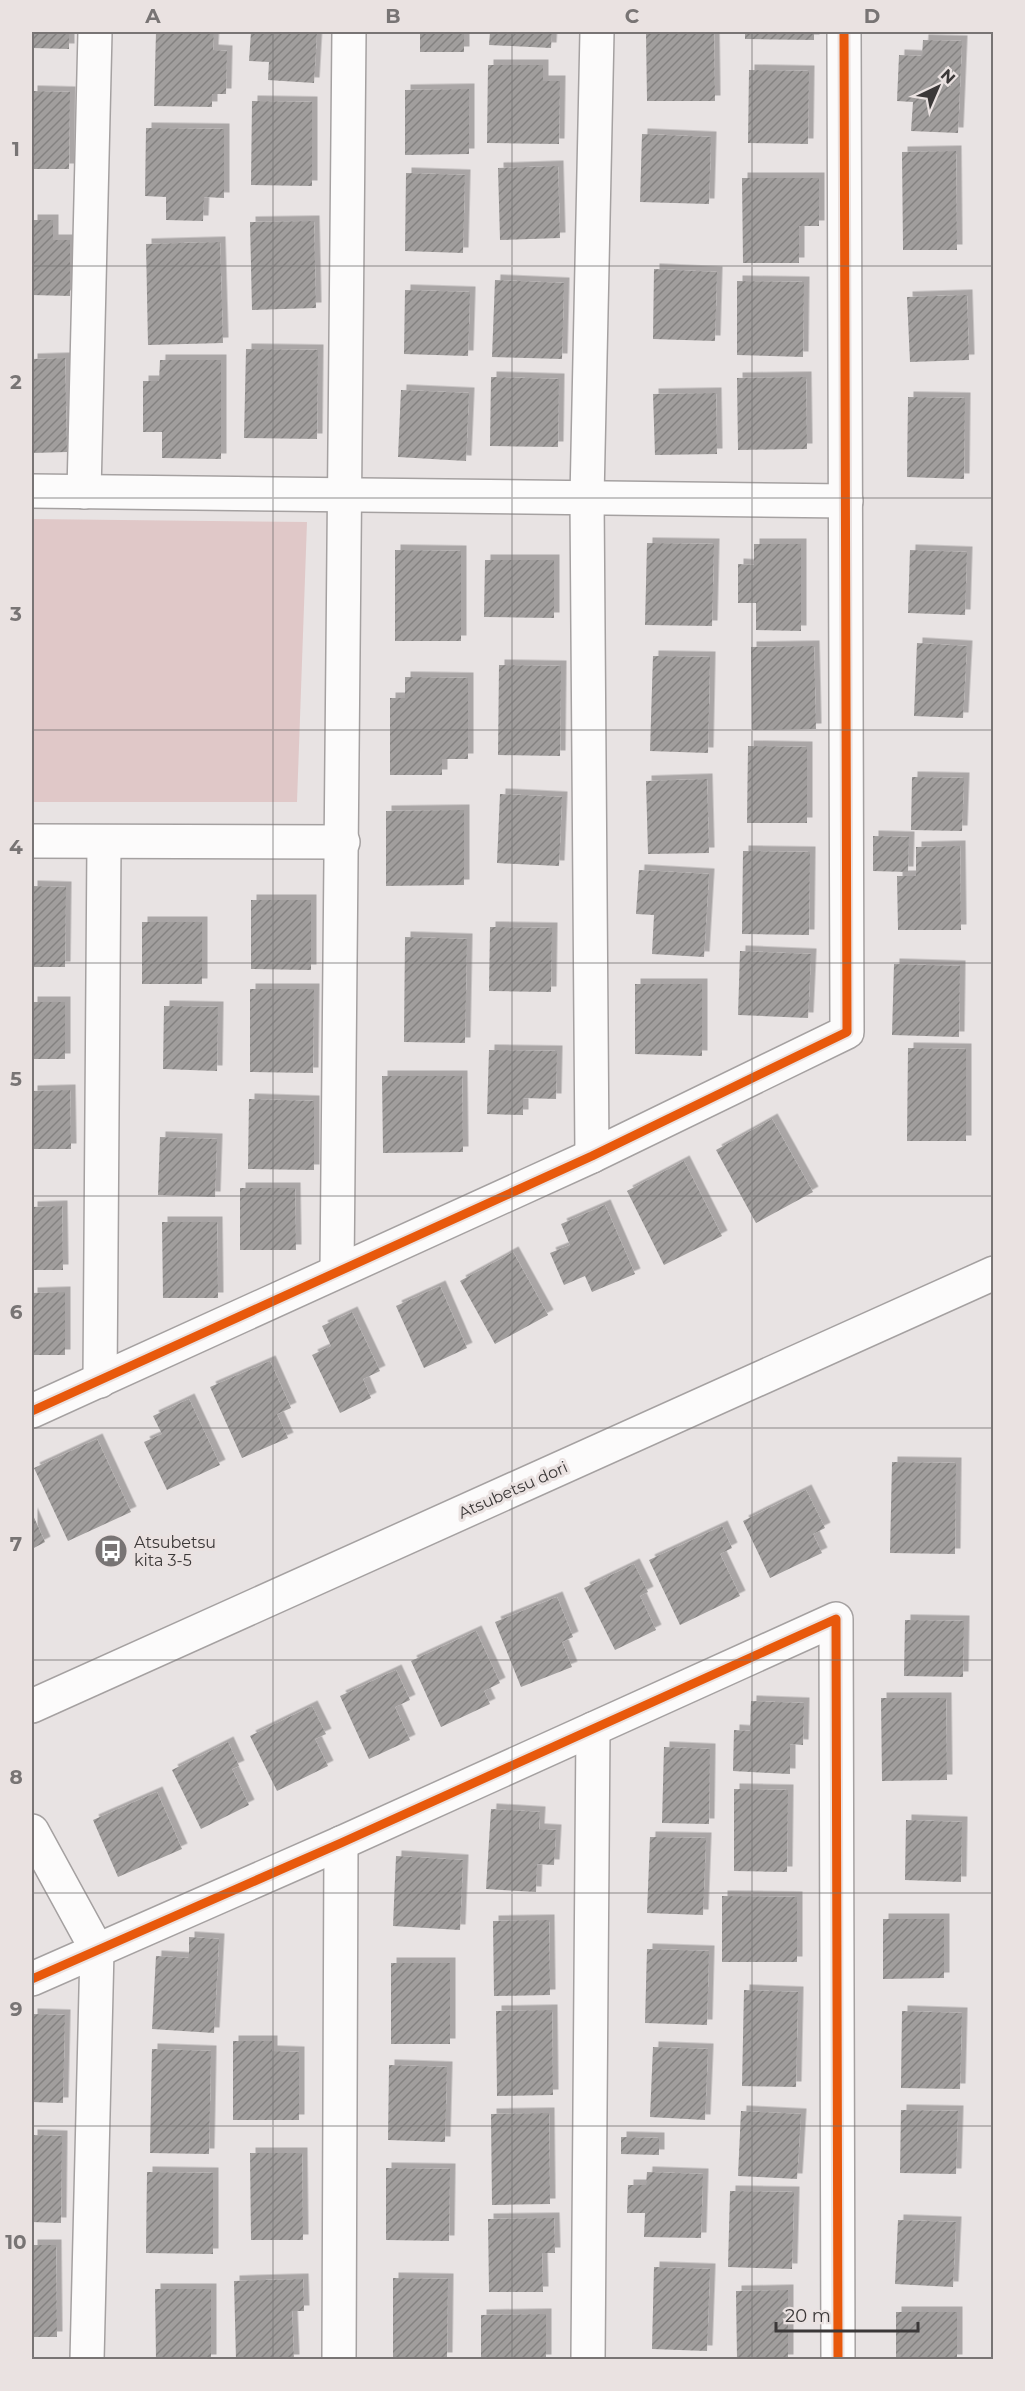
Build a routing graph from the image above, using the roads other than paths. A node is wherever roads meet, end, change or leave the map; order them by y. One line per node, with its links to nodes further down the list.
1 (95, 32): 6 (street)
2 (349, 32): 7 (street)
3 (597, 32): 8 (street)
4 (844, 32): 9 (street)
5 (32, 491): 6 (street)
6 (84, 492): 7 (street)
7 (343, 495): 8 (street); 11 (street)
8 (587, 498): 9 (street); 13 (street)
9 (846, 501): 13 (street)
10 (32, 841): 12 (street)
11 (343, 842): 12 (street); 14 (street)
12 (104, 843): 16 (street)
13 (592, 1156): 14 (street)
14 (337, 1271): 16 (street)
15 (993, 1273): 18 (street, Atsubetsu dori)
16 (100, 1381): 17 (street)
17 (32, 1412)
18 (32, 1706)
19 (593, 1729): 21 (street); 26 (street); 27 (street)
20 (32, 1831): 22 (street)
21 (341, 1843): 22 (street); 25 (street)
22 (97, 1950): 23 (street); 24 (street)
23 (32, 1979)
24 (87, 2360)
25 (339, 2360)
26 (588, 2360)
27 (838, 2360)

